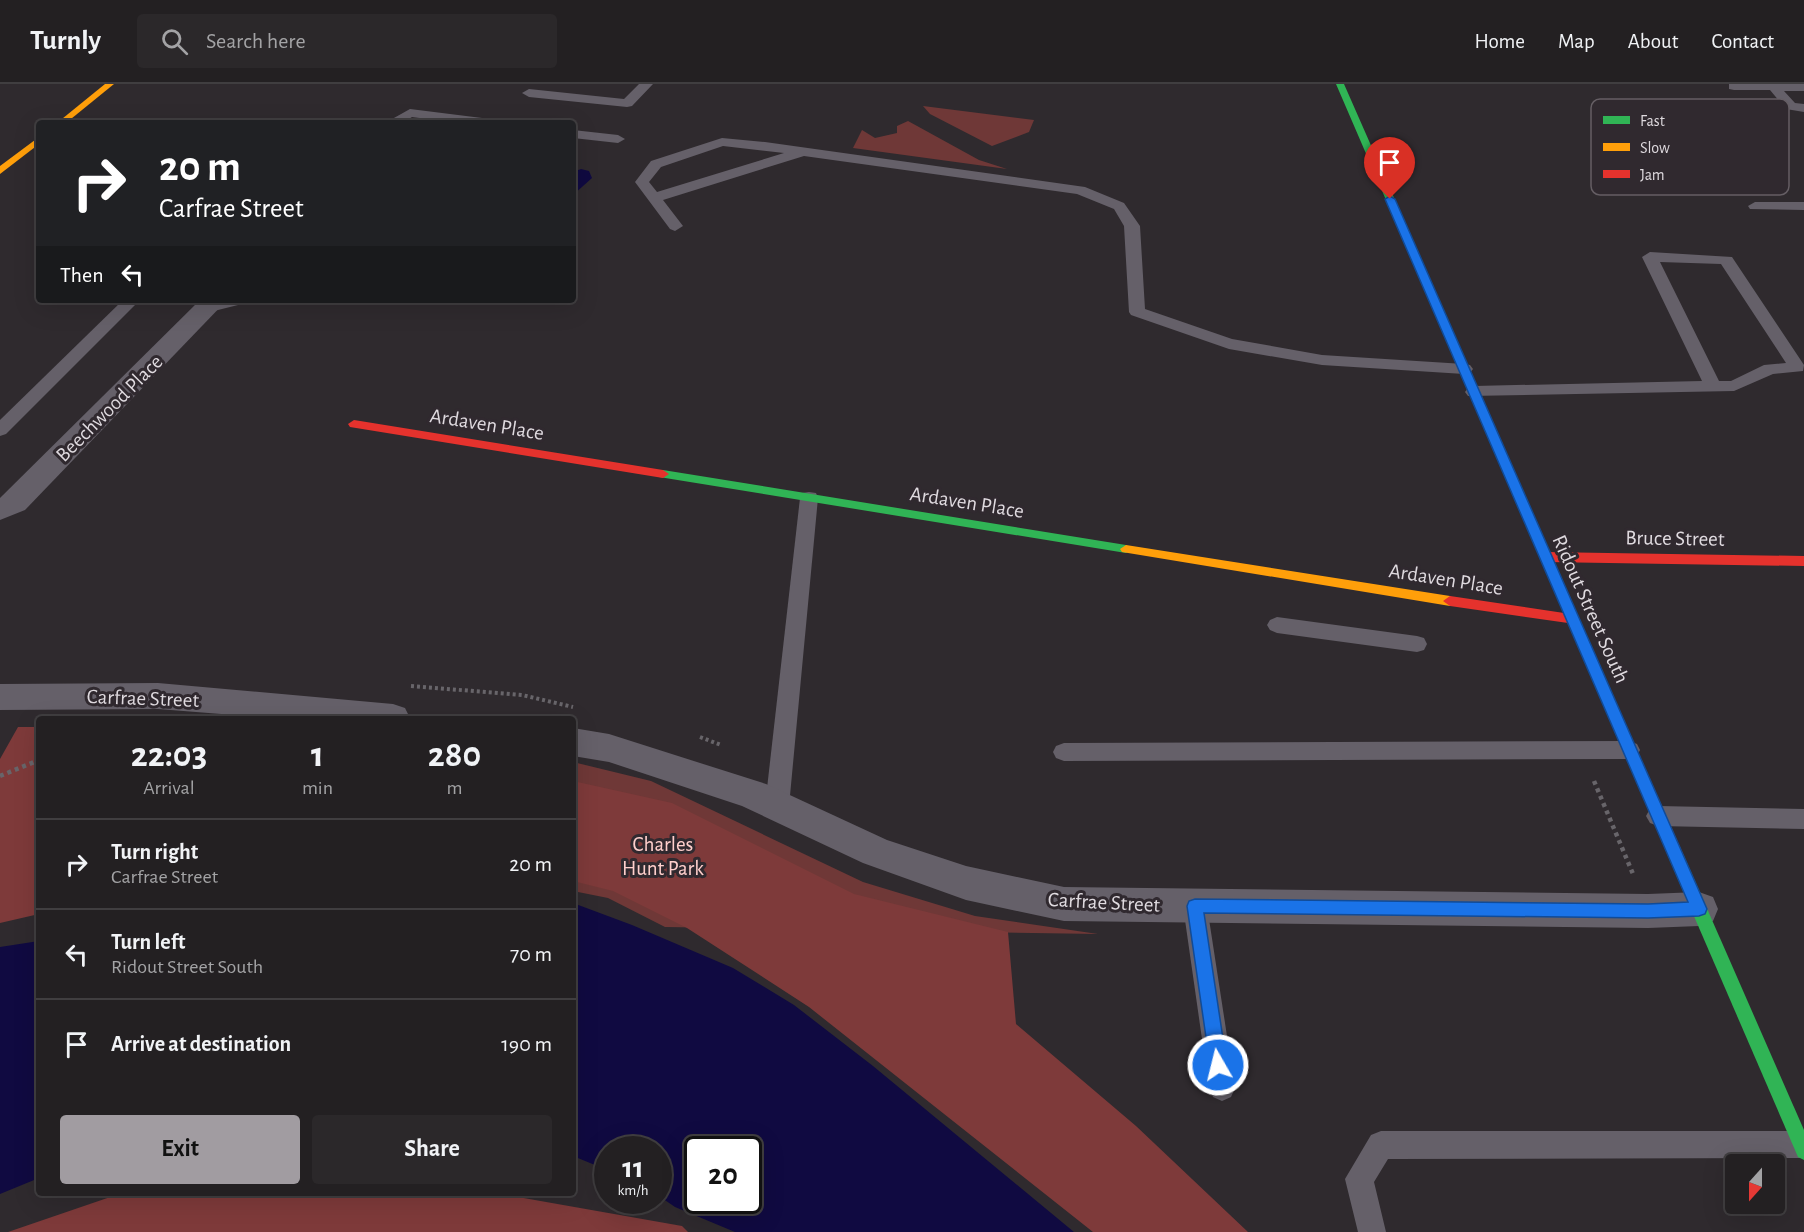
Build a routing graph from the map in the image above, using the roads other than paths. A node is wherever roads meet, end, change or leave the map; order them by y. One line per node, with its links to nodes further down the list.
1 (110, 84): 11 (street)
2 (646, 84): 7 (lane)
3 (1340, 84): 25 (street, Ridout Street South)
4 (1734, 86): 5 (lane)
5 (1773, 86): 6 (lane); 8 (lane)
6 (1804, 87)
7 (529, 93)
8 (1785, 99)
9 (1789, 104): 10 (lane)
10 (1804, 108)
11 (64, 120)
12 (397, 120): 13 (lane)
13 (466, 120)
14 (576, 134): 15 (lane)
15 (618, 139)
16 (36, 143): 18 (street)
17 (806, 152): 19 (lane); 19 (lane); 25 (lane)
18 (0, 171)
19 (654, 198): 22 (lane)
20 (1755, 206): 21 (lane)
21 (1804, 206)
22 (675, 226)
23 (129, 303): 29 (lane)
24 (212, 303): 31 (street, Beechwood Place)
25 (1464, 369): 27 (street, Ridout Street South)
26 (1713, 386): 26 (lane); 27 (lane)
27 (1474, 392): 32 (street, Ridout Street South)
28 (354, 424): 30 (street, Ardaven Place)
29 (0, 430)
30 (809, 498): 34 (street, Ardaven Place); 42 (lane)
31 (0, 510)
32 (1545, 557): 33 (street, Bruce Street); 34 (street, Ridout Street South)
33 (1804, 561)
34 (1573, 619): 40 (street, Ridout Street South)
35 (1277, 625): 36 (lane)
36 (1417, 644)
37 (0, 697): 38 (street, Carfrae Street)
38 (375, 716)
39 (576, 726): 42 (street, Carfrae Street)
40 (1629, 750): 41 (lane); 43 (street, Ridout Street South)
41 (1064, 752)
42 (777, 806): 45 (street, Carfrae Street)
43 (1658, 816): 44 (lane); 46 (street, Ridout Street South)
44 (1804, 819)
45 (1195, 906): 46 (street, Carfrae Street); 47 (lane)
46 (1699, 909): 48 (street, Ridout Street South)
47 (1222, 1088)
48 (1803, 1148): 49 (lane)
49 (1372, 1232)

